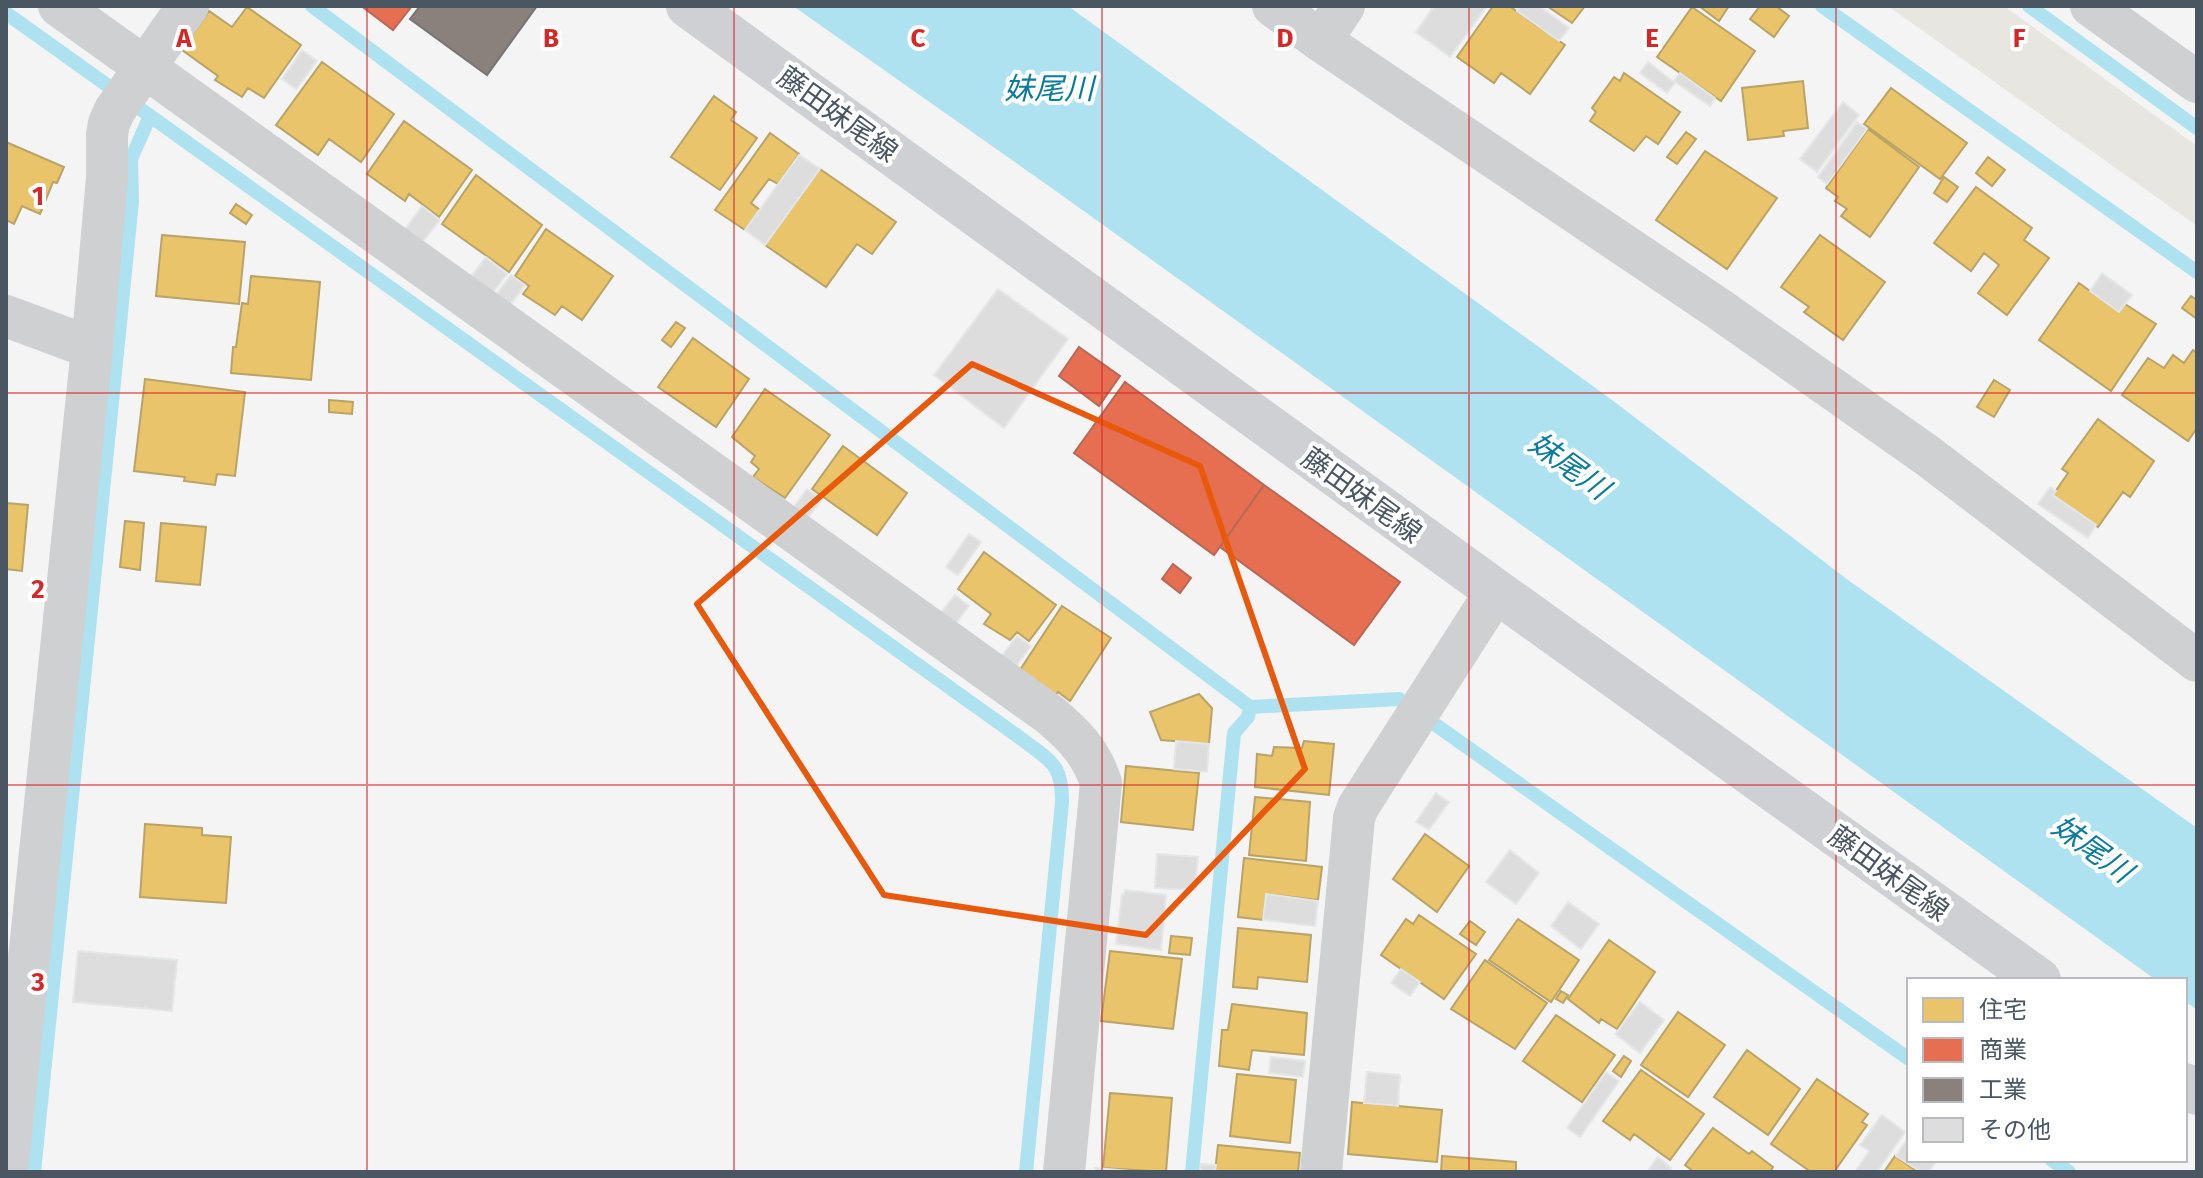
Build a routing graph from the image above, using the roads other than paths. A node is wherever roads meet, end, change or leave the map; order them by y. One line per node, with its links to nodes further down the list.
1 (59, 6): 9 (street)
2 (188, 6): 9 (street)
3 (688, 6): 12 (main road, 藤田妹尾線)
4 (1273, 6): 7 (street)
5 (1344, 6): 7 (street)
6 (2091, 6): 8 (street)
7 (1321, 41): 13 (street)
8 (2197, 82)
9 (131, 87): 11 (street); 16 (street)
10 (6, 316): 11 (street)
11 (92, 348): 15 (street)
12 (1496, 591): 14 (main road, 藤田妹尾線); 17 (street)
13 (2197, 661)
14 (2036, 978)
15 (7, 1172)
16 (1064, 1172)
17 (1321, 1172)

